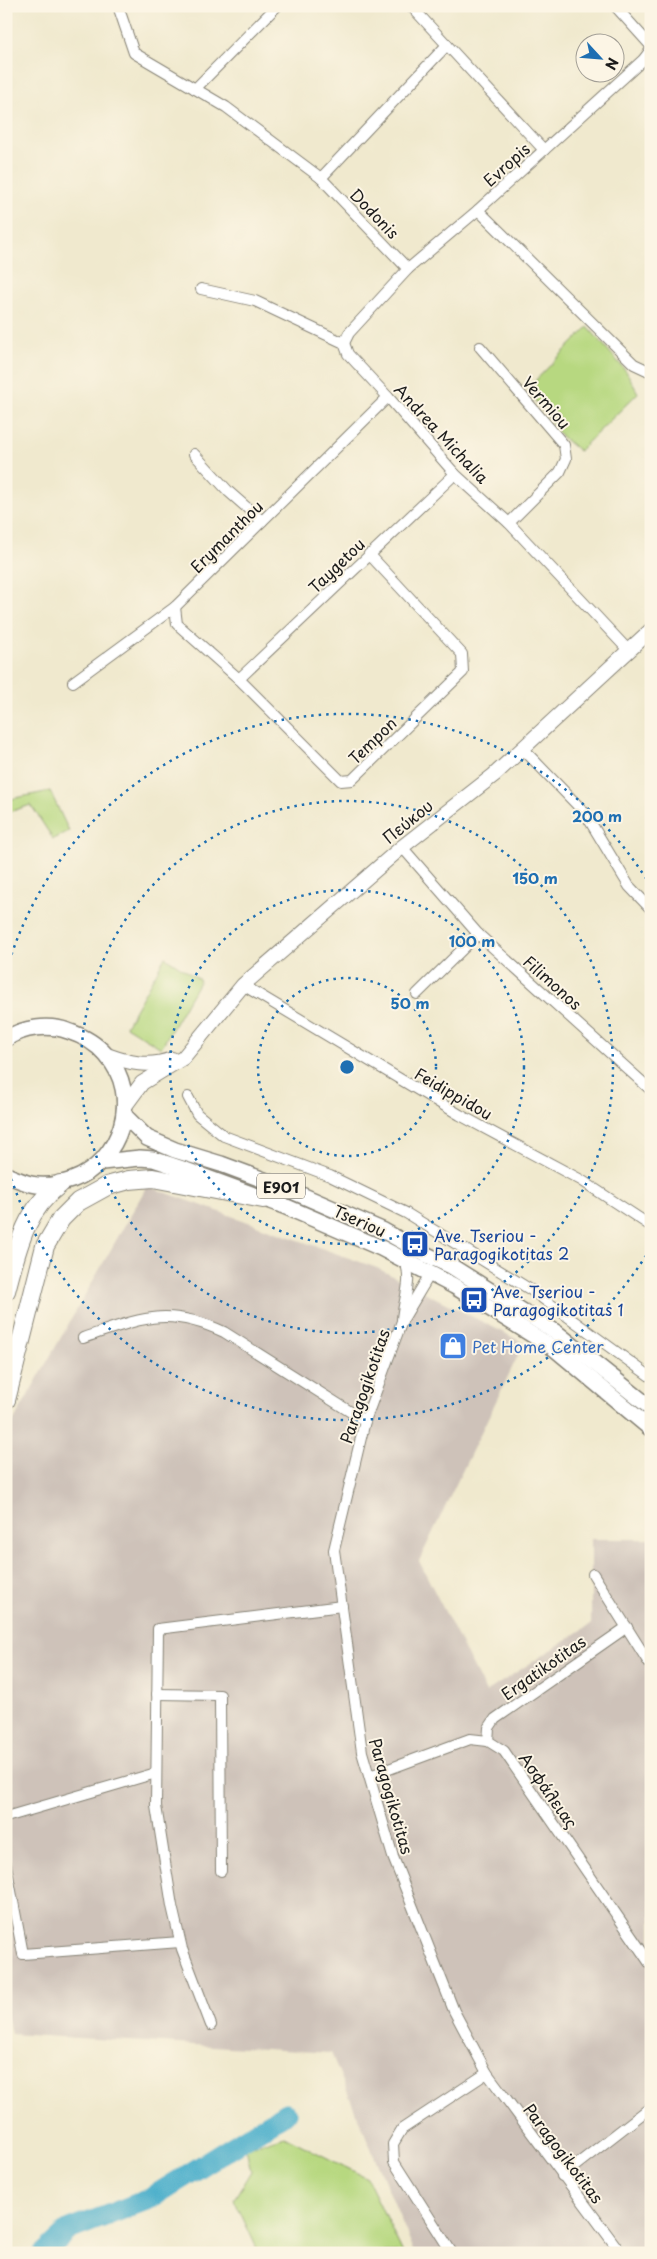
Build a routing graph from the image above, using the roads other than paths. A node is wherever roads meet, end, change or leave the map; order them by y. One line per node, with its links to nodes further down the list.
1 (118, 6): 6 (street, Dodonis)
2 (411, 6): 5 (street)
3 (616, 6): 7 (street, Evropis)
4 (272, 8): 6 (street)
5 (447, 45): 7 (street); 8 (street)
6 (196, 89): 8 (street, Dodonis)
7 (544, 150): 9 (street, Evropis)
8 (321, 178): 10 (street, Dodonis)
9 (478, 210): 10 (street, Evropis); 14 (street)
10 (408, 269): 12 (street, Evropis)
11 (201, 289): 12 (street)
12 (344, 343): 15 (street, Andrea Michalia)
13 (480, 347): 19 (street, Vermiou)
14 (650, 372)
15 (388, 397): 17 (street, Andrea Michalia); 18 (street, Erymanthou)
16 (194, 454): 18 (street)
17 (455, 474): 19 (street, Andrea Michalia); 20 (street, Taygetou)
18 (262, 521): 21 (street, Erymanthou)
19 (509, 523): 23 (street, Andrea Michalia)
20 (369, 554): 24 (street, Taygetou); 24 (street, Tempon)
21 (175, 607): 24 (street, Tempon); 25 (street, Erymanthou)
22 (651, 630): 23 (main road, Πεύκου)
23 (629, 651): 26 (main road, Πεύκου)
24 (239, 679)
25 (73, 682)
26 (523, 748): 27 (main road, Πεύκου); 28 (street)
27 (402, 847): 29 (street, Filimonos); 30 (main road, Πεύκου)
28 (651, 910)
29 (478, 934): 31 (street); 35 (street, Filimonos)
30 (243, 985): 33 (main road, Πεύκου); 42 (street, Feidippidou)
31 (417, 994)
32 (6, 1039): 34 (main road)
33 (192, 1048): 34 (main road, Πεύκου); 37 (main road, Πεύκου)
34 (107, 1055): 37 (main road)
35 (651, 1090)
36 (188, 1097): 48 (street)
37 (124, 1111): 38 (main road); 50 (main road, Tseriou / E901)
38 (102, 1162): 40 (main road); 41 (main road, Tseriou / E901)
39 (6, 1175): 40 (main road)
40 (60, 1184): 45 (highway)
41 (264, 1200): 43 (main road, Tseriou / E901); 49 (highway)
42 (649, 1222)
43 (404, 1260): 44 (main road, Tseriou / E901); 46 (street)
44 (430, 1274): 46 (street, Paragogikotitas); 52 (main road, Tseriou / E901)
45 (6, 1291)
46 (402, 1321): 51 (street, Paragogikotitas)
47 (84, 1338): 51 (street)
48 (649, 1371)
49 (6, 1400)
50 (651, 1408)
51 (365, 1421): 54 (street, Paragogikotitas)
52 (651, 1429)
53 (593, 1574): 55 (street)
54 (342, 1606): 57 (street); 60 (street, Paragogikotitas)
55 (627, 1627): 56 (street); 58 (street, Ergatikotitas)
56 (651, 1666)
57 (157, 1694): 59 (street); 63 (street)
58 (488, 1741): 60 (street); 65 (street, Ασφάλειας)
59 (156, 1773): 61 (street); 64 (street)
60 (370, 1776): 67 (street, Paragogikotitas)
61 (6, 1817)
62 (6, 1865): 64 (street)
63 (221, 1872)
64 (180, 1942): 66 (street)
65 (651, 1965)
66 (211, 2025)
67 (487, 2073): 69 (street, Paragogikotitas); 70 (street)
68 (651, 2107): 69 (street)
69 (562, 2176): 71 (street, Paragogikotitas)
70 (452, 2253)
71 (621, 2253)

